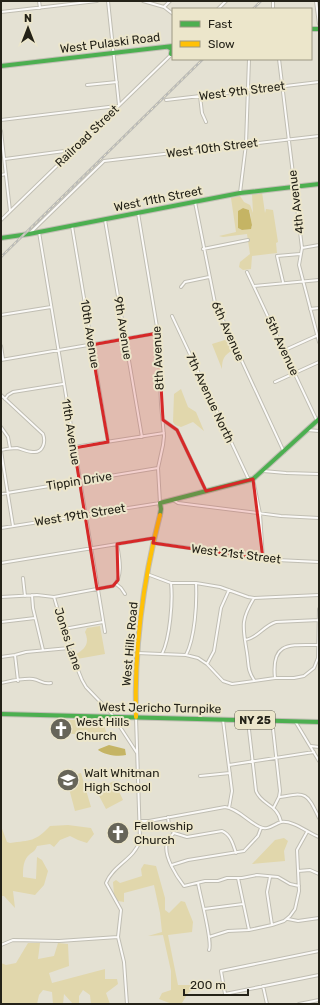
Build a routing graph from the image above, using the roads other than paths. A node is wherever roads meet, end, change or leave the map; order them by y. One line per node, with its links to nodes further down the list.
1 (39, 1): 9 (street)
2 (97, 1): 7 (street)
3 (108, 1): 15 (street)
4 (143, 1): 8 (street)
5 (170, 1): 8 (street)
6 (316, 1): 12 (street)
7 (82, 2): 9 (street)
8 (164, 7): 11 (street)
9 (40, 8): 10 (street)
10 (1, 12)
11 (172, 13)
12 (319, 24)
13 (172, 46): 14 (street, West Pulaski Road)
14 (168, 47): 15 (street, West Pulaski Road); 16 (street)
15 (114, 53): 19 (street, West Pulaski Road); 20 (street)
16 (172, 53): 27 (street, Railroad Street)
17 (249, 60): 24 (street)
18 (279, 60): 23 (street, 4th Avenue)
19 (1, 66)
20 (117, 82): 22 (street); 27 (street)
21 (319, 82): 23 (street, West 9th Street)
22 (87, 85)
23 (282, 86): 24 (street, West 9th Street); 32 (street, 4th Avenue)
24 (248, 90): 25 (street, West 9th Street); 33 (street)
25 (200, 96): 26 (street, West 9th Street); 29 (street)
26 (166, 100)
27 (119, 105): 28 (street); 34 (street, Railroad Street)
28 (1, 120)
29 (206, 122)
30 (1, 130): 35 (street)
31 (319, 136): 32 (street, West 10th Street)
32 (289, 139): 33 (street, West 10th Street); 39 (street, 4th Avenue)
33 (246, 144): 40 (street); 48 (street, West 10th Street)
34 (73, 150): 35 (street); 42 (street, Railroad Street)
35 (5, 159): 37 (street)
36 (1, 174): 37 (street)
37 (6, 174): 42 (street)
38 (319, 184): 39 (street, West 11th Street)
39 (294, 187): 40 (street, West 11th Street); 52 (street, 4th Avenue)
40 (240, 193): 41 (street, West 11th Street)
41 (195, 202): 43 (street, West 11th Street); 53 (street, 6th Avenue)
42 (10, 211): 44 (street, Railroad Street)
43 (138, 213): 45 (street, West 11th Street); 67 (street, 8th Avenue)
44 (1, 220)
45 (105, 220): 46 (street, West 11th Street); 69 (street, 9th Avenue)
46 (72, 226): 47 (street, West 11th Street); 71 (street, 10th Avenue)
47 (38, 232): 48 (street, West 11th Street); 62 (street, 11th Avenue)
48 (29, 234): 49 (street, West 11th Street)
49 (1, 238)
50 (248, 240): 53 (street)
51 (319, 245): 52 (street)
52 (302, 248): 54 (street, 4th Avenue)
53 (203, 249): 56 (street, 6th Avenue)
54 (300, 254): 58 (street, 4th Avenue); 59 (street)
55 (247, 272): 60 (street, 5th Avenue)
56 (209, 277): 61 (street); 93 (street, 6th Avenue)
57 (319, 280): 58 (street)
58 (303, 281): 59 (street); 64 (street, 4th Avenue)
59 (283, 283): 60 (street)
60 (254, 286): 74 (street, 5th Avenue)
61 (181, 287)
62 (51, 307): 65 (street); 73 (street, 11th Avenue)
63 (319, 308): 64 (street)
64 (310, 309): 68 (street, 4th Avenue)
65 (1, 315)
66 (172, 316): 97 (street, 7th Avenue North)
67 (158, 334): 69 (street); 82 (street, 8th Avenue)
68 (316, 336): 70 (street, 4th Avenue); 74 (street)
69 (125, 339): 71 (street); 88 (street, 9th Avenue)
70 (319, 342)
71 (91, 345): 73 (street); 89 (street, 10th Avenue)
72 (1, 346): 75 (street)
73 (58, 350): 75 (street); 79 (street, 11th Avenue)
74 (284, 350): 77 (street, 5th Avenue)
75 (2, 359)
76 (319, 362): 77 (street)
77 (295, 373): 78 (street); 83 (street, 5th Avenue)
78 (275, 382)
79 (63, 384): 81 (street); 91 (street, 11th Avenue)
80 (1, 395): 81 (street)
81 (5, 398): 90 (street)
82 (163, 420): 87 (street, 8th Avenue); 99 (street)
83 (318, 420): 85 (street)
84 (1, 427): 90 (street)
85 (308, 430): 86 (street); 93 (street)
86 (319, 431)
87 (164, 433): 88 (street); 94 (street, 8th Avenue)
88 (142, 437): 89 (street)
89 (108, 442): 91 (street)
90 (10, 448): 92 (street)
91 (74, 448): 98 (street, 11th Avenue)
92 (1, 450): 100 (street)
93 (284, 452): 95 (street)
94 (158, 468): 98 (street, Tippin Drive); 103 (street, 8th Avenue)
95 (263, 471): 96 (street); 97 (street)
96 (319, 474)
97 (251, 480): 99 (street); 104 (street, 7th Avenue North)
98 (80, 481): 100 (street, Tippin Drive); 105 (street, 11th Avenue)
99 (206, 491): 102 (street)
100 (8, 493): 101 (street, Tippin Drive); 107 (street)
101 (1, 494)
102 (173, 500): 103 (street); 104 (street)
103 (160, 503): 105 (street, West 19th Street); 109 (street, West Hills Road)
104 (260, 514): 106 (street); 113 (street, 7th Avenue North)
105 (85, 515): 107 (street, West 19th Street); 112 (street, 11th Avenue)
106 (319, 518)
107 (13, 526): 108 (street, West 19th Street)
108 (1, 528)
109 (154, 538): 110 (street, West Hills Road); 111 (street)
110 (153, 543): 113 (street, West 21st Street); 116 (street, West Hills Road)
111 (117, 544): 112 (street); 120 (street)
112 (91, 548): 115 (street); 121 (street, 11th Avenue)
113 (263, 559): 114 (street, West 21st Street)
114 (319, 562)
115 (1, 563)
116 (148, 574): 118 (street); 141 (street, West Hills Road)
117 (23, 578): 125 (street)
118 (171, 583): 119 (street); 142 (street)
119 (196, 583): 122 (street); 144 (street)
120 (116, 584): 121 (street); 123 (street)
121 (97, 589): 128 (street); 134 (street, 11th Avenue)
122 (230, 590): 129 (street); 146 (street)
123 (125, 594)
124 (32, 595): 125 (street); 128 (street); 131 (street)
125 (25, 596): 127 (street)
126 (319, 596): 129 (street)
127 (1, 597)
128 (54, 597): 135 (street, Jones Lane)
129 (254, 598): 137 (street)
130 (319, 608): 132 (street)
131 (35, 618): 133 (street); 140 (street)
132 (319, 620): 137 (street); 138 (street)
133 (1, 622)
134 (103, 622): 135 (street); 136 (street, 11th Avenue)
135 (64, 629): 139 (street, Jones Lane)
136 (105, 632)
137 (245, 640): 149 (street)
138 (319, 645): 147 (street); 147 (street)
139 (69, 648): 140 (street); 153 (street, Jones Lane)
140 (43, 650): 143 (street)
141 (137, 653): 142 (street); 154 (street, West Hills Road)
142 (161, 654): 144 (street)
143 (15, 655): 145 (street); 148 (street)
144 (186, 655): 146 (street)
145 (1, 656)
146 (207, 664): 149 (street)
147 (275, 678): 149 (street)
148 (18, 681): 150 (street); 151 (street)
149 (254, 681)
150 (1, 683)
151 (52, 683)
152 (1, 714): 153 (street, West Jericho Turnpike / NY 25)
153 (113, 716): 154 (street, West Jericho Turnpike / NY 25); 163 (street, Jones Lane)
154 (136, 717): 155 (street, West Jericho Turnpike / NY 25); 163 (street, West Hills Road)
155 (223, 719): 156 (street, West Jericho Turnpike / NY 25); 167 (street)
156 (248, 720): 157 (street, West Jericho Turnpike / NY 25); 166 (street)
157 (272, 720): 158 (street, West Jericho Turnpike / NY 25); 164 (street)
158 (296, 721): 159 (street, West Jericho Turnpike / NY 25); 160 (street)
159 (319, 722)
160 (311, 746): 161 (street); 162 (street)
161 (319, 747)
162 (314, 752): 164 (street); 165 (street)
163 (137, 754): 175 (street, West Hills Road)
164 (276, 758): 166 (street); 170 (street)
165 (319, 761)
166 (252, 762): 167 (street); 171 (street)
167 (228, 765): 168 (street)
168 (230, 773): 169 (street); 172 (street)
169 (200, 776)
170 (279, 797): 171 (street); 174 (street)
171 (274, 807): 176 (street)
172 (229, 808): 173 (street); 177 (street)
173 (168, 817): 175 (street); 179 (street)
174 (319, 818)
175 (140, 821): 195 (street, West Hills Road)
176 (281, 822): 177 (street); 178 (street)
177 (261, 828): 181 (street)
178 (307, 832): 180 (street); 183 (street)
179 (174, 833): 181 (street); 182 (street)
180 (319, 837)
181 (236, 853): 182 (street)
182 (172, 865): 187 (street)
183 (298, 871): 184 (street); 188 (street)
184 (319, 874)
185 (270, 877): 186 (street); 188 (street); 193 (street)
186 (238, 878): 187 (street); 189 (street)
187 (198, 883): 190 (street)
188 (299, 886): 192 (street)
189 (243, 904): 190 (street); 194 (street)
190 (204, 910): 196 (street)
191 (319, 918): 192 (street)
192 (288, 919): 193 (street)
193 (272, 925): 194 (street)
194 (249, 930): 196 (street)
195 (118, 937): 197 (street); 203 (street, West Hills Road)
196 (209, 937): 198 (street)
197 (1, 945)
198 (209, 950)
199 (319, 951): 201 (street)
200 (319, 975): 201 (street)
201 (263, 986): 204 (street)
202 (319, 1000): 205 (street)
203 (127, 1004)
204 (267, 1004)
205 (299, 1004)

